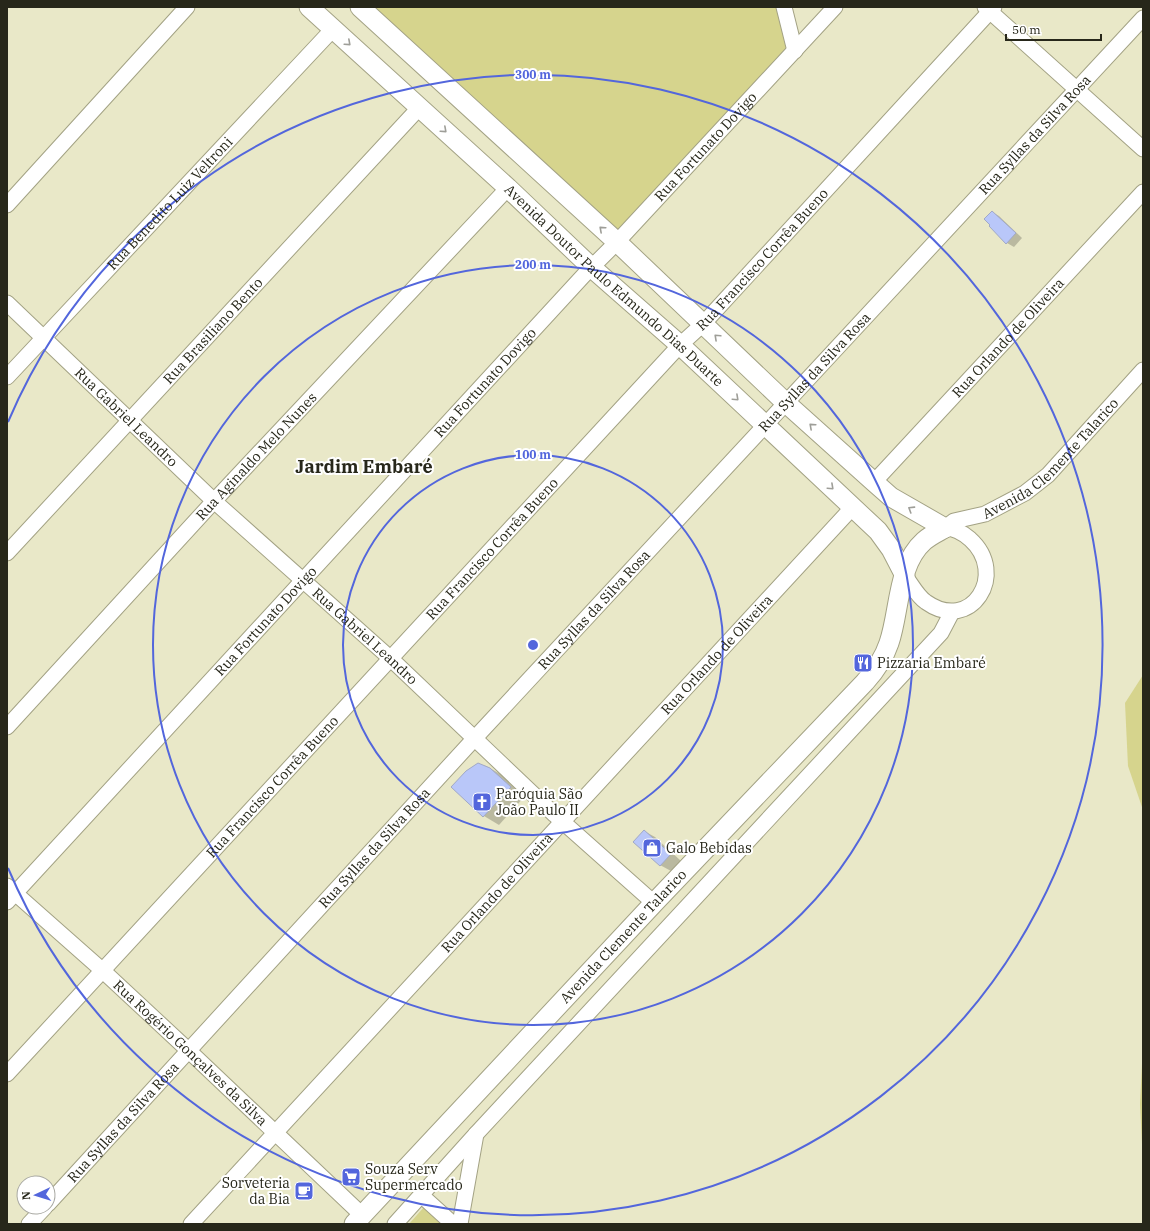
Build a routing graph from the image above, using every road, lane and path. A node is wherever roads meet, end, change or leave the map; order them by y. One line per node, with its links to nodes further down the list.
1 (187, 7): 15 (street)
2 (309, 7): 8 (street, Avenida Doutor Paulo Edmundo Dias Duarte)
3 (360, 7): 16 (street, one-way to 3)
4 (784, 7): 9 (street)
5 (835, 7): 9 (street, Rua Fortunato Dovigo)
6 (989, 9): 10 (street); 19 (street, Rua Francisco Corrêa Bueno)
7 (1143, 18): 10 (street, Rua Syllas da Silva Rosa)
8 (333, 29): 11 (street, Avenida Doutor Paulo Edmundo Dias Duarte, one-way to 11); 20 (street, Rua Benedito Luiz Veltroni)
9 (795, 50): 16 (street, Rua Fortunato Dovigo)
10 (1077, 90): 12 (street); 24 (street, Rua Syllas da Silva Rosa)
11 (419, 108): 13 (street, Avenida Doutor Paulo Edmundo Dias Duarte, one-way to 13); 25 (street, Rua Brasiliano Bento)
12 (1143, 149)
13 (508, 188): 17 (street, Avenida Doutor Paulo Edmundo Dias Duarte); 28 (street, Rua Aginaldo Melo Nunes)
14 (1143, 192): 27 (street, Rua Orlando de Oliveira)
15 (7, 205)
16 (617, 242): 17 (street, Rua Fortunato Dovigo); 19 (street)
17 (591, 267): 21 (street, Avenida Doutor Paulo Edmundo Dias Duarte); 33 (street, Rua Fortunato Dovigo)
18 (7, 303): 20 (street, Rua Gabriel Leandro)
19 (703, 324): 21 (street, Rua Francisco Corrêa Bueno); 24 (street, one-way to 19)
20 (44, 336): 23 (street, Rua Benedito Luiz Veltroni); 25 (street, Rua Gabriel Leandro)
21 (680, 345): 26 (street, Avenida Doutor Paulo Edmundo Dias Duarte, one-way to 26); 35 (street, Rua Francisco Corrêa Bueno)
22 (1143, 370): 30 (street, Avenida Clemente Talarico)
23 (7, 377)
24 (786, 403): 26 (street, Rua Syllas da Silva Rosa); 27 (street, one-way to 24)
25 (130, 421): 28 (street, Rua Gabriel Leandro); 31 (street, Rua Brasiliano Bento)
26 (765, 425): 29 (street, Avenida Doutor Paulo Edmundo Dias Duarte, one-way to 29); 37 (street, Rua Syllas da Silva Rosa)
27 (874, 482): 30 (street, one-way to 27)
28 (214, 501): 33 (street, Rua Gabriel Leandro); 36 (street, Rua Aginaldo Melo Nunes)
29 (852, 508): 32 (street, Avenida Doutor Paulo Edmundo Dias Duarte); 38 (street, Rua Orlando de Oliveira)
30 (946, 528): 32 (street, Avenida Clemente Talarico); 34 (street)
31 (7, 553)
32 (905, 576): 34 (street); 40 (street, Avenida Clemente Talarico)
33 (302, 580): 35 (street, Rua Gabriel Leandro); 39 (street, Rua Fortunato Dovigo)
34 (952, 612): 45 (street, Avenida Clemente Talarico)
35 (390, 658): 37 (street, Rua Gabriel Leandro); 41 (street, Rua Francisco Corrêa Bueno)
36 (7, 727)
37 (474, 739): 38 (street, Rua Gabriel Leandro); 42 (street, Rua Syllas da Silva Rosa)
38 (563, 822): 40 (street, Rua Gabriel Leandro); 44 (street, Rua Orlando de Oliveira)
39 (10, 894): 41 (street, Rua Rogério Gonçalves da Silva)
40 (654, 903): 49 (street, Avenida Clemente Talarico)
41 (102, 970): 42 (street, Rua Rogério Gonçalves da Silva); 43 (street, Rua Francisco Corrêa Bueno)
42 (188, 1050): 44 (street, Rua Rogério Gonçalves da Silva); 46 (street, Rua Syllas da Silva Rosa)
43 (7, 1074)
44 (276, 1133): 49 (street, Rua Rogério Gonçalves da Silva); 51 (street, Rua Orlando de Oliveira)
45 (476, 1134): 47 (street, Avenida Clemente Talarico); 54 (street)
46 (56, 1195)
47 (421, 1195): 52 (street, Avenida Clemente Talarico); 53 (street)
48 (37, 1215): 50 (street)
49 (362, 1221)
50 (29, 1224)
51 (191, 1224)
52 (395, 1224)
53 (453, 1224)
54 (460, 1224)

